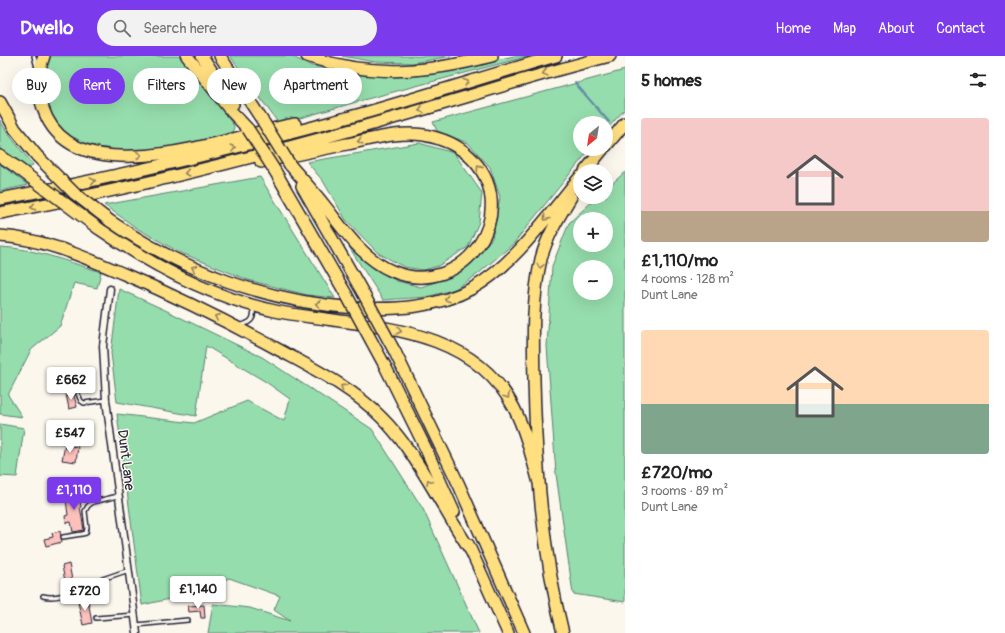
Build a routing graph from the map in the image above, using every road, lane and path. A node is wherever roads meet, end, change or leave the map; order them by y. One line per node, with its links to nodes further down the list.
1 (34, 56): 10 (lane)
2 (44, 56): 11 (highway)
3 (187, 56): 16 (highway)
4 (202, 56): 16 (highway)
5 (220, 56): 21 (highway, bridge)
6 (307, 56): 7 (highway)
7 (492, 56)
8 (556, 56): 14 (highway, one-way to 8)
9 (610, 56): 22 (highway, one-way to 22)
10 (38, 68)
11 (40, 68)
12 (0, 102): 23 (highway, one-way to 12, bridge)
13 (41, 104): 14 (highway, one-way to 14)
14 (369, 112): 25 (highway, one-way to 14)
15 (625, 123): 17 (highway)
16 (248, 129): 36 (highway, bridge)
17 (613, 138)
18 (0, 156): 29 (highway, bridge)
19 (597, 156): 20 (highway)
20 (591, 164)
21 (290, 165): 22 (highway, one-way to 22); 45 (highway, bridge)
22 (213, 168): 26 (highway, one-way to 26)
23 (573, 185)
24 (573, 192): 33 (highway, one-way to 33)
25 (0, 199)
26 (0, 213)
27 (0, 236): 30 (highway, one-way to 27)
28 (110, 289): 32 (street, Dunt Lane)
29 (250, 304): 30 (lane); 33 (highway, one-way to 33)
30 (236, 326): 36 (highway, one-way to 30)
31 (78, 394): 32 (lane)
32 (106, 400): 34 (street, Dunt Lane)
33 (539, 483): 46 (highway)
34 (118, 496): 35 (lane); 37 (street, Dunt Lane)
35 (63, 537)
36 (470, 551): 44 (highway)
37 (129, 570): 38 (lane); 39 (street, Dunt Lane)
38 (43, 596)
39 (135, 615): 40 (lane); 42 (street, Dunt Lane)
40 (96, 618)
41 (188, 620): 42 (lane)
42 (136, 625): 43 (street, Dunt Lane)
43 (137, 633)
44 (508, 633)
45 (524, 633)
46 (563, 633)

